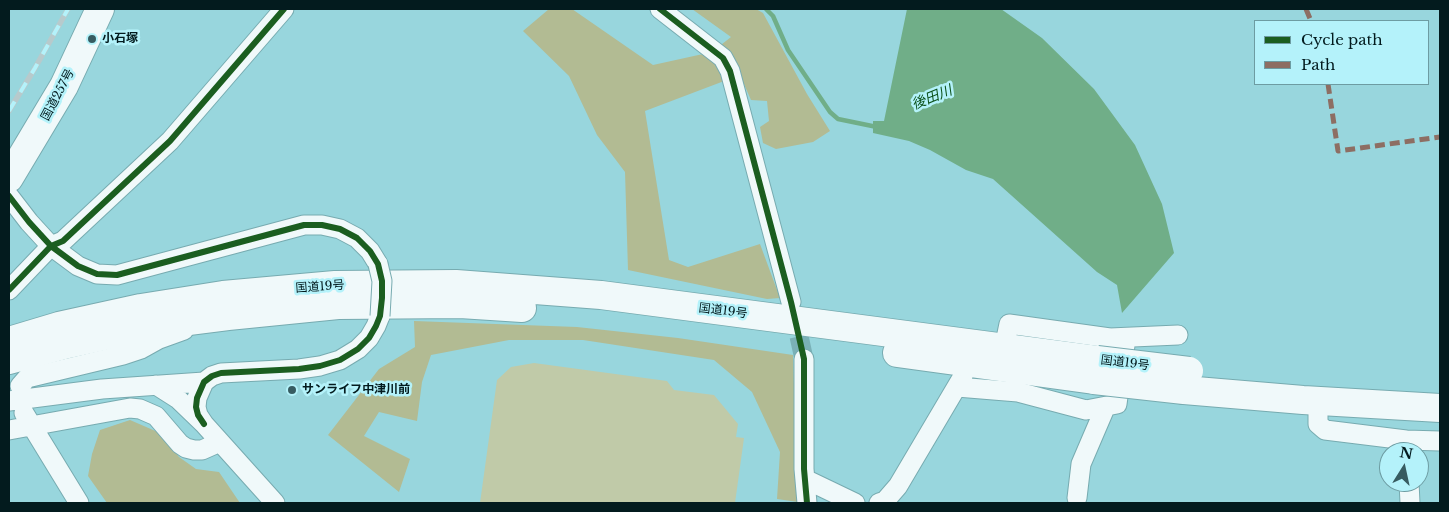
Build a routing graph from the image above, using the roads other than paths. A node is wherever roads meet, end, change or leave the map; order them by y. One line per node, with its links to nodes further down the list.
1 (100, 9): 4 (highway, 国道257号)
2 (284, 9): 6 (street)
3 (660, 9): 8 (street)
4 (9, 178)
5 (9, 196): 6 (street)
6 (51, 246): 7 (street); 19 (street, bridge)
7 (9, 290)
8 (791, 302)
9 (228, 316): 15 (highway, 国道19号); 16 (highway, 国道19号); 21 (street)
10 (1178, 335): 11 (street)
11 (1126, 338): 13 (street); 26 (street)
12 (9, 341): 13 (highway, 国道19号)
13 (1004, 348): 17 (highway, 国道19号)
14 (804, 359): 33 (street)
15 (9, 360)
16 (971, 363): 17 (highway, 国道19号); 22 (street)
17 (1096, 370): 18 (highway, 国道19号, bridge)
18 (1187, 380): 23 (highway, 国道19号); 25 (highway, 国道19号)
19 (204, 382): 20 (street); 29 (street)
20 (156, 385): 24 (street); 29 (street)
21 (20, 386)
22 (957, 387): 26 (street); 39 (street)
23 (1440, 391)
24 (9, 401)
25 (1318, 401): 27 (highway, 国道19号); 32 (street)
26 (1105, 408): 34 (street)
27 (1440, 408)
28 (27, 419): 30 (street); 31 (street); 35 (street)
29 (204, 424): 31 (street)
30 (9, 430)
31 (220, 442): 36 (street)
32 (1386, 442)
33 (805, 479): 37 (street); 38 (street)
34 (1077, 498)
35 (79, 503)
36 (275, 503)
37 (807, 503)
38 (855, 503)
39 (879, 503)

